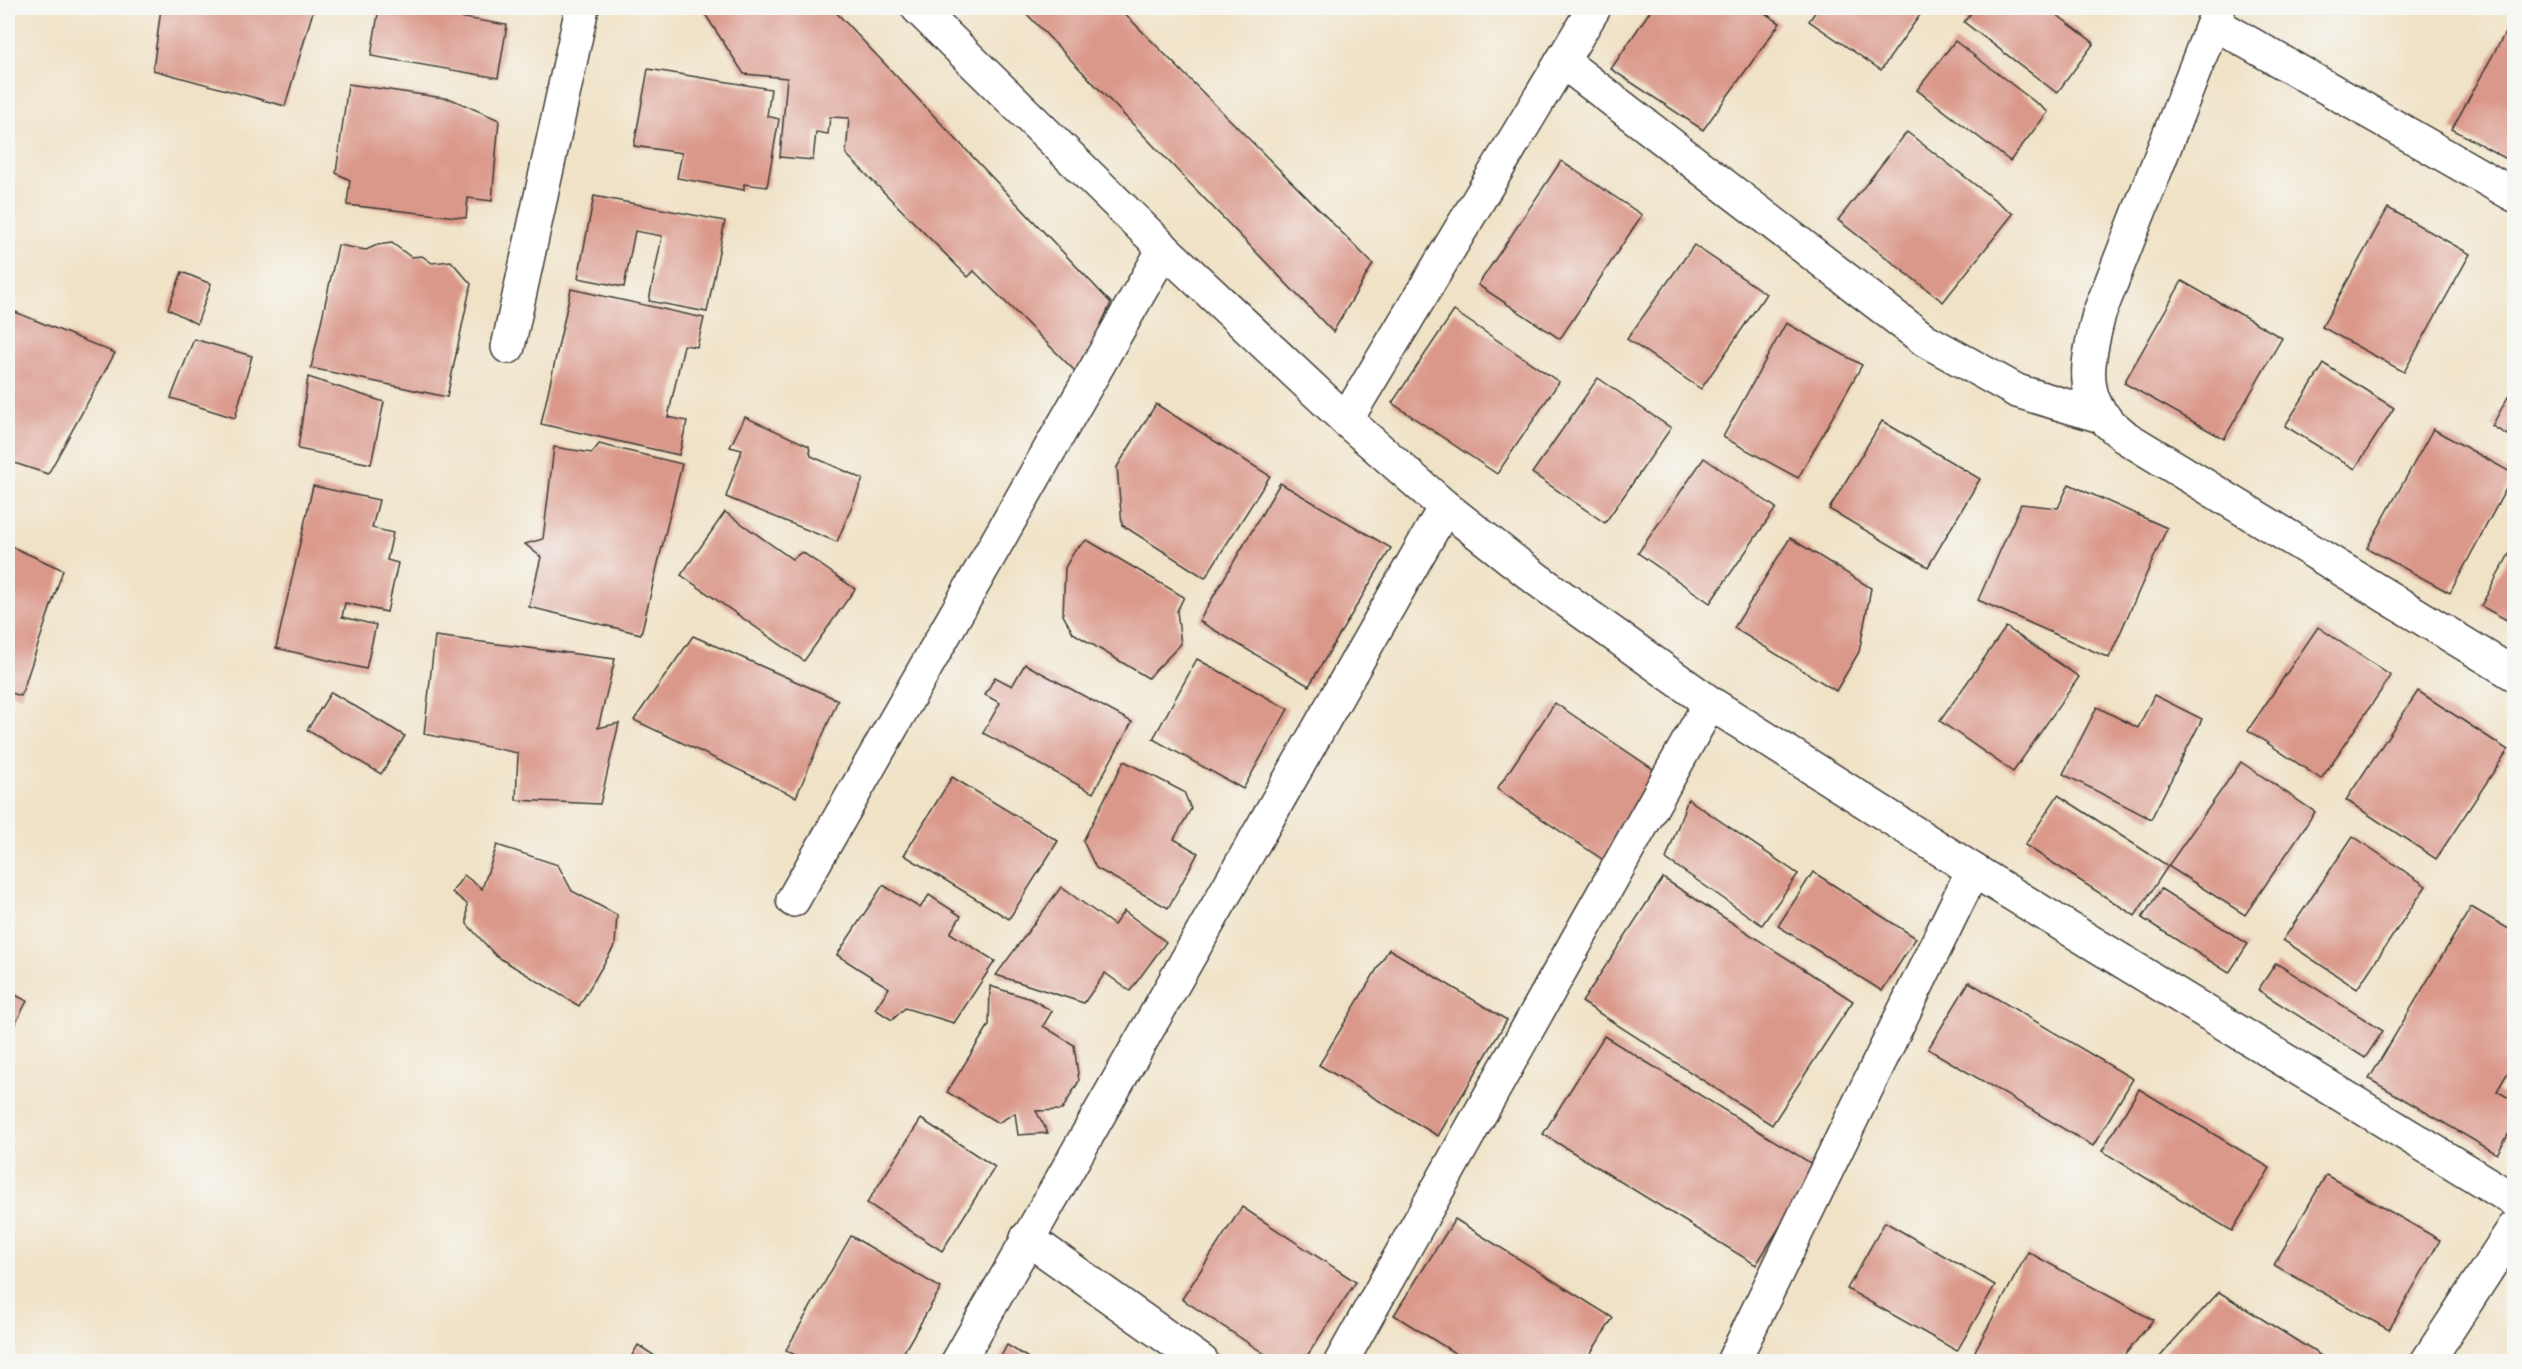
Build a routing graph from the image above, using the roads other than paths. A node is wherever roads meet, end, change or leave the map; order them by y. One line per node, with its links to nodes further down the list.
1 (582, 8): 8 (street)
2 (918, 8): 7 (street)
3 (1594, 8): 5 (street)
4 (2216, 15): 6 (street); 9 (street)
5 (1562, 61): 9 (street); 10 (street)
6 (2514, 195)
7 (1164, 249): 10 (street); 15 (street)
8 (508, 347)
9 (2104, 417): 12 (street)
10 (1346, 420): 11 (street)
11 (1445, 507): 13 (street); 18 (street)
12 (2514, 674)
13 (1710, 703): 14 (street); 21 (street)
14 (1973, 870): 16 (street); 22 (street)
15 (793, 900)
16 (2514, 1200)
17 (2514, 1228): 23 (street)
18 (1027, 1238): 19 (street); 20 (street)
19 (958, 1362)
20 (1202, 1362)
21 (1341, 1362)
22 (1733, 1362)
23 (2427, 1362)

